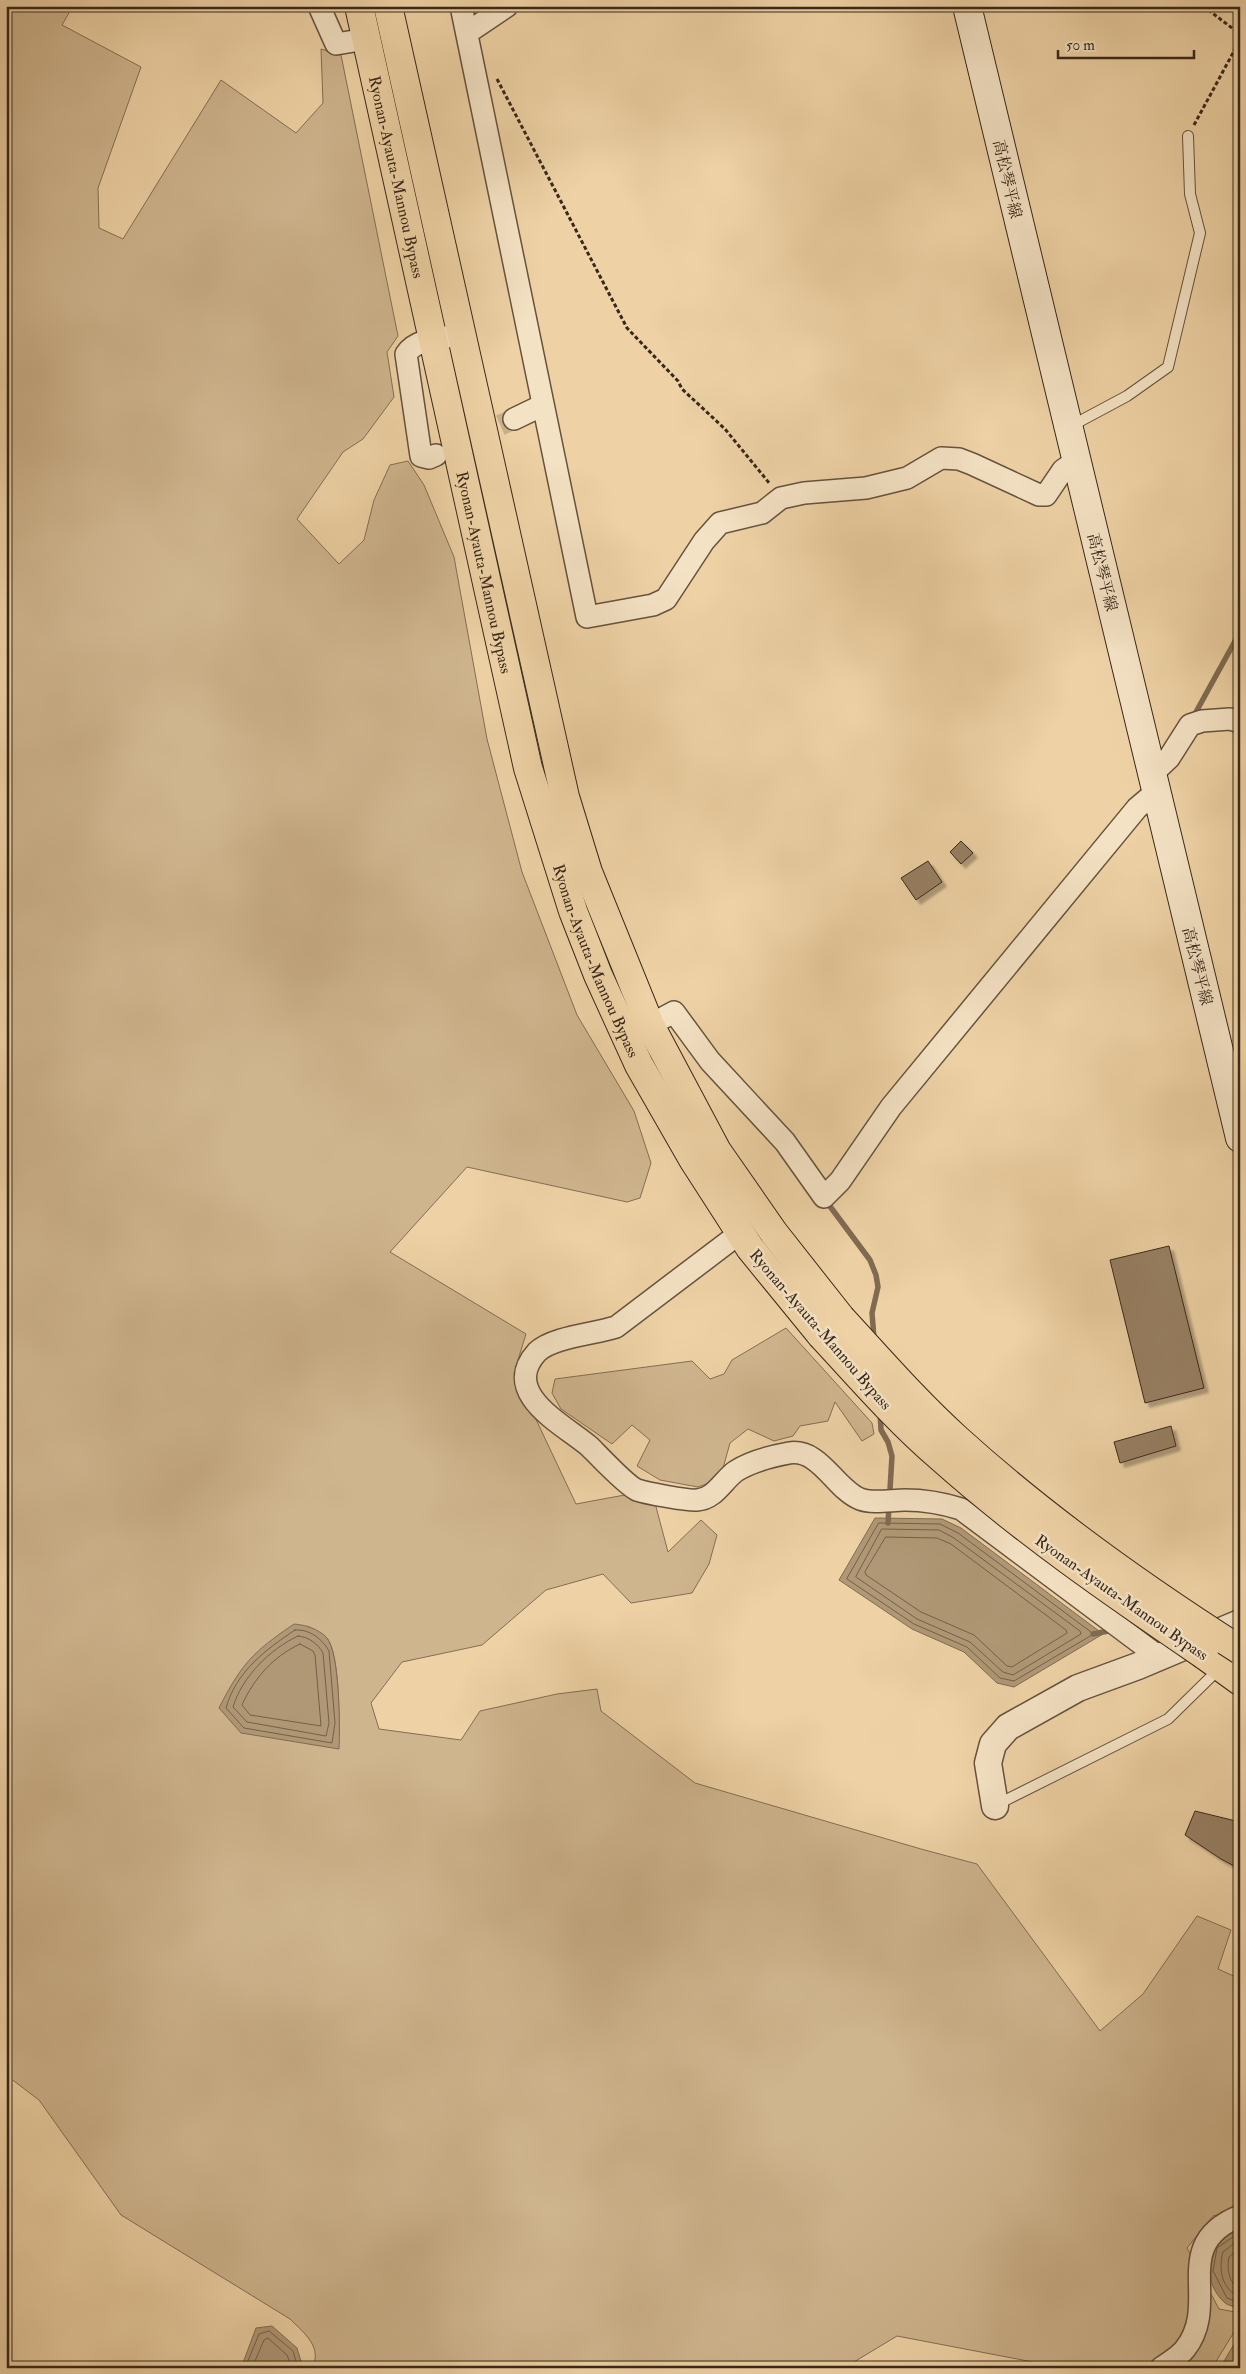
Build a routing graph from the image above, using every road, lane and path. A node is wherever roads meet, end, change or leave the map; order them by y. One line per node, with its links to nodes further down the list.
1 (319, 6): 10 (street)
2 (358, 6): 10 (highway, Ryonan-Ayauta-Mannou Bypass)
3 (388, 6): 14 (highway, Ryonan-Ayauta-Mannou Bypass)
4 (461, 6): 8 (street)
5 (507, 6): 8 (street)
6 (967, 6): 18 (main road, 高松琴平線)
7 (1203, 6): 9 (path)
8 (467, 33): 16 (street)
9 (1240, 34)
10 (366, 39): 15 (highway, Ryonan-Ayauta-Mannou Bypass)
11 (1240, 40): 13 (path)
12 (493, 71): 21 (path)
13 (1188, 136): 18 (lane)
14 (460, 335): 15 (street); 24 (highway, Ryonan-Ayauta-Mannou Bypass)
15 (433, 340): 19 (street); 26 (highway, Ryonan-Ayauta-Mannou Bypass)
16 (543, 405): 17 (street); 21 (street)
17 (514, 419)
18 (1068, 428): 20 (main road, 高松琴平線)
19 (436, 455)
20 (1076, 461): 21 (street); 23 (main road, 高松琴平線)
21 (781, 498)
22 (1240, 722): 23 (street)
23 (1154, 783): 24 (street); 25 (main road, 高松琴平線)
24 (650, 1025): 27 (highway, Ryonan-Ayauta-Mannou Bypass)
25 (1240, 1138)
26 (740, 1233): 27 (highway, Ryonan-Ayauta-Mannou Bypass); 29 (street)
27 (831, 1326): 30 (highway, Ryonan-Ayauta-Mannou Bypass, bridge); 30 (highway, Ryonan-Ayauta-Mannou Bypass, bridge)
28 (1240, 1623): 29 (street)
29 (1159, 1657): 31 (street)
30 (1229, 1661): 31 (lane)
31 (995, 1806)
32 (1240, 2216): 33 (street)
33 (1161, 2368)

